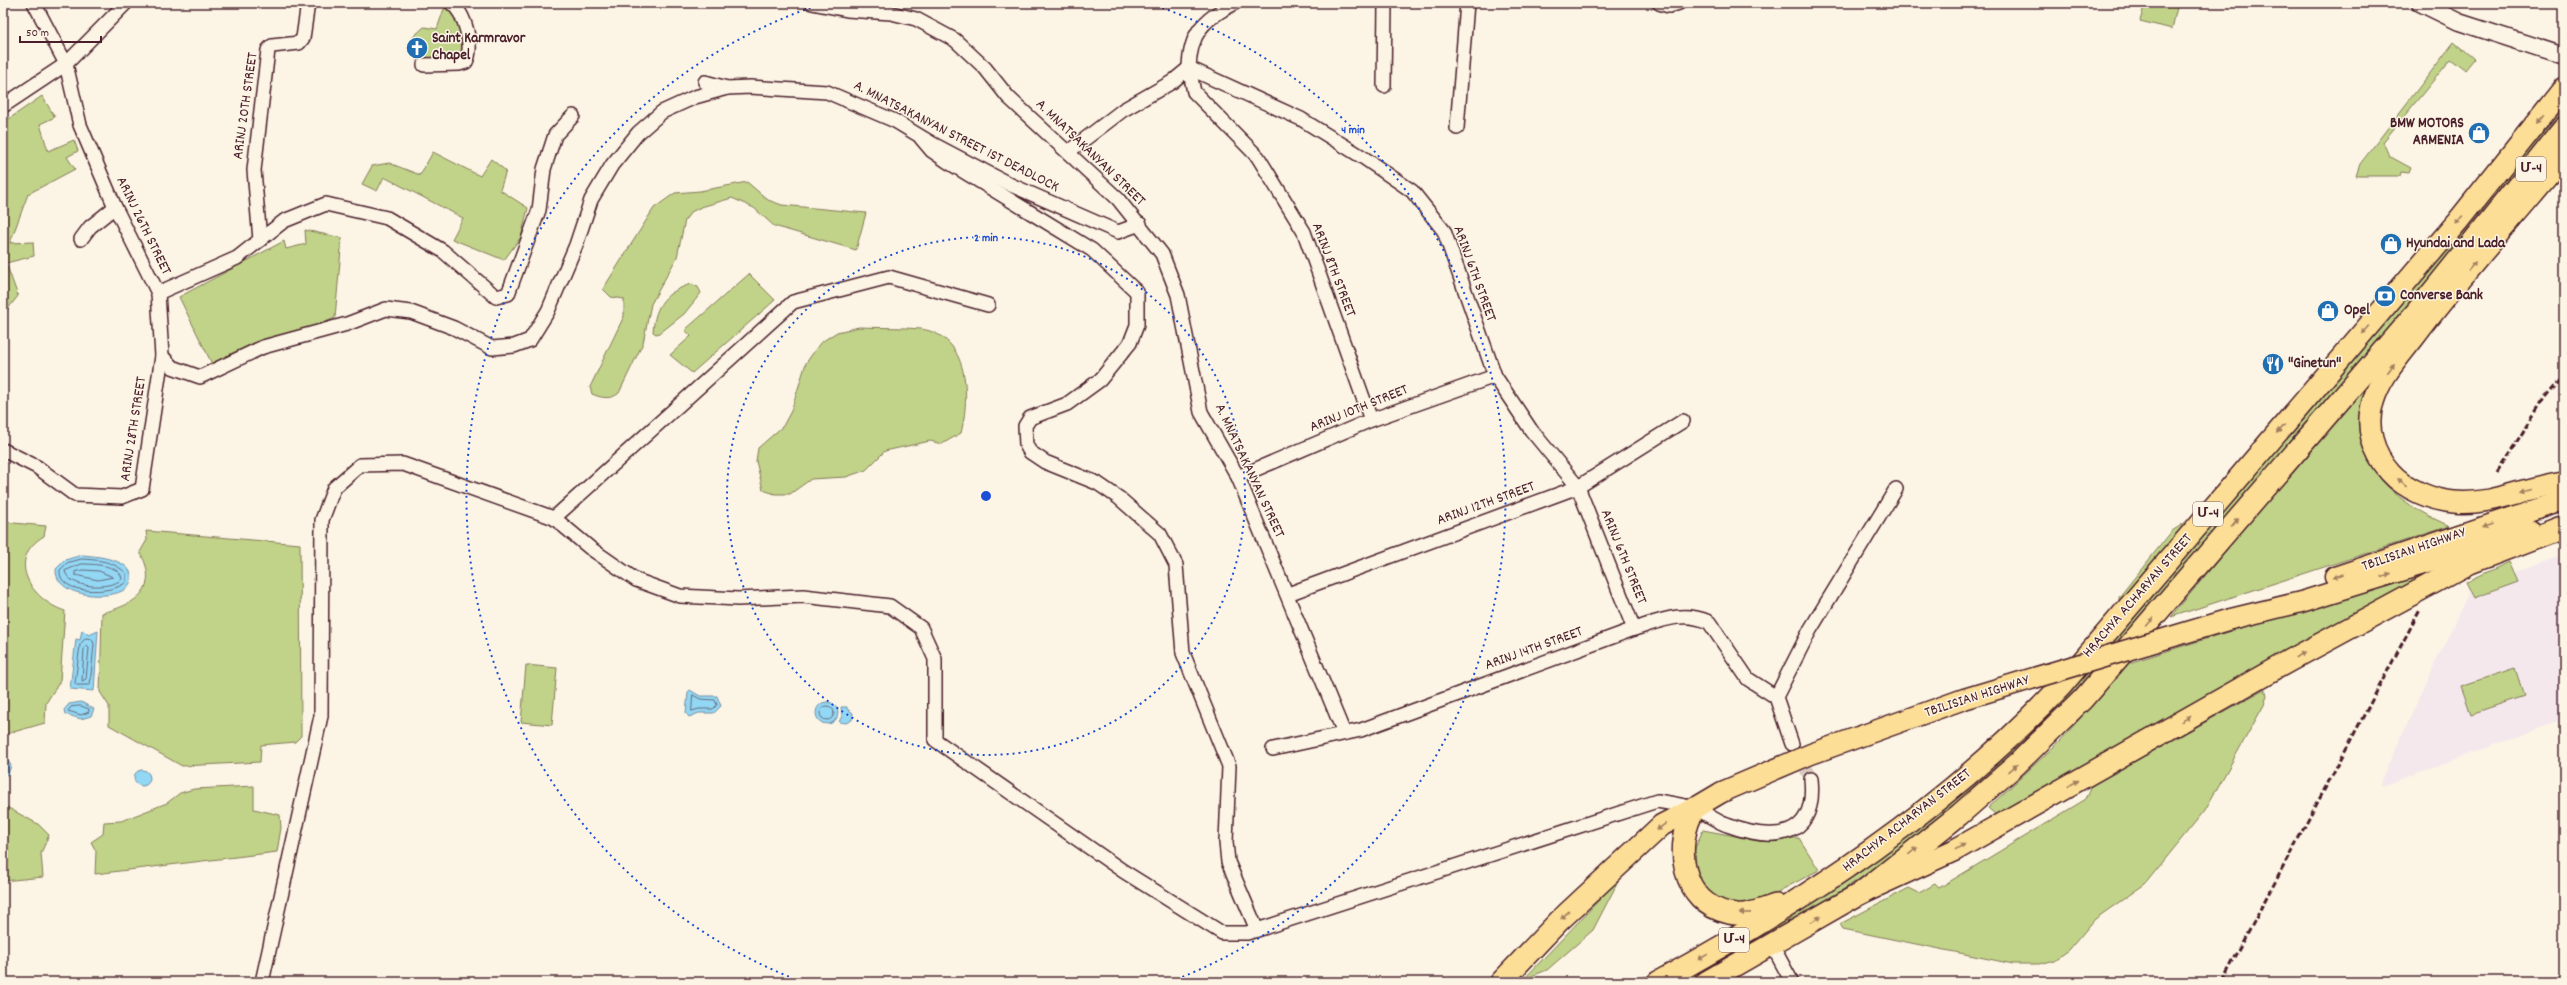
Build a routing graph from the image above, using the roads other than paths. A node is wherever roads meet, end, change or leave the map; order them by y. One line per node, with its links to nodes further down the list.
1 (34, 3): 13 (street, ARINJ 26TH STREET)
2 (126, 3): 13 (street)
3 (308, 3): 30 (street, ARINJ 20TH STREET)
4 (451, 3): 14 (street)
5 (812, 3): 26 (street, A. MNATSAKANYAN STREET)
6 (1385, 3): 17 (street)
7 (1467, 3): 22 (street)
8 (1659, 3): 9 (street)
9 (1679, 3)
10 (2420, 3): 12 (street)
11 (1226, 5): 15 (street)
12 (2564, 56)
13 (66, 64): 20 (street); 27 (street, ARINJ 26TH STREET)
14 (424, 65)
15 (1189, 68): 26 (street); 34 (street, ARINJ 6TH STREET); 35 (street, ARINJ 8TH STREET)
16 (705, 82): 18 (street, A. MNATSAKANYAN STREET 1ST DEADLOCK)
17 (1384, 86)
18 (727, 88): 24 (street, A. MNATSAKANYAN STREET 1ST DEADLOCK); 33 (street)
19 (2564, 88): 55 (highway, HRACHYA ACHARYAN STREET / Մ-4, one-way to 55)
20 (3, 106)
21 (573, 116): 30 (street, ARINJ 26TH STREET)
22 (1457, 128)
23 (2564, 128): 54 (highway, HRACHYA ACHARYAN STREET / Մ-4, one-way to 23)
24 (921, 138): 28 (street, A. MNATSAKANYAN STREET 1ST DEADLOCK); 56 (street)
25 (2564, 149): 39 (highway, one-way to 25)
26 (1068, 152): 28 (street, A. MNATSAKANYAN STREET)
27 (115, 207): 29 (street); 31 (street, ARINJ 26TH STREET)
28 (1140, 224): 38 (street, A. MNATSAKANYAN STREET)
29 (81, 239)
30 (260, 240): 31 (street, ARINJ 26TH STREET)
31 (158, 293): 33 (street, ARINJ 28TH STREET)
32 (988, 305): 43 (street)
33 (162, 356): 37 (street, ARINJ 28TH STREET)
34 (1494, 376): 35 (street, ARINJ 10TH STREET); 40 (street, ARINJ 6TH STREET)
35 (1371, 420): 38 (street, ARINJ 10TH STREET)
36 (1683, 421): 40 (street, ARINJ 12TH STREET)
37 (3, 450)
38 (1238, 477): 45 (street, A. MNATSAKANYAN STREET)
39 (2564, 482)
40 (1578, 488): 45 (street, ARINJ 12TH STREET); 47 (street, ARINJ 6TH STREET)
41 (1896, 489): 48 (street)
42 (2564, 500): 46 (main road, TBILISIAN HIGHWAY, one-way to 46)
43 (554, 518): 56 (street); 60 (street)
44 (2564, 527): 46 (main road, TBILISIAN HIGHWAY, one-way to 44); 54 (highway, one-way to 44)
45 (1288, 594): 49 (street, A. MNATSAKANYAN STREET)
46 (2268, 608): 53 (main road, TBILISIAN HIGHWAY, bridge)
47 (1634, 629): 48 (street, ARINJ 14TH STREET); 49 (street, ARINJ 14TH STREET)
48 (1776, 696): 50 (street)
49 (1344, 733): 51 (street, ARINJ 14TH STREET)
50 (1792, 744)
51 (1273, 749)
52 (1811, 779): 53 (street)
53 (1695, 808): 55 (highway, one-way to 53); 56 (street); 61 (highway, one-way to 61)
54 (1861, 893): 57 (highway, Մ-4, one-way to 54)
55 (1809, 895): 58 (highway, Մ-4)
56 (1257, 930)
57 (1772, 945): 59 (highway, Մ-4); 64 (street)
58 (1723, 946): 59 (highway); 62 (highway, Մ-4, one-way to 62)
59 (1733, 966): 63 (highway, Մ-4)
60 (262, 982)
61 (1501, 982)
62 (1658, 982)
63 (1706, 982)
64 (1792, 982)

